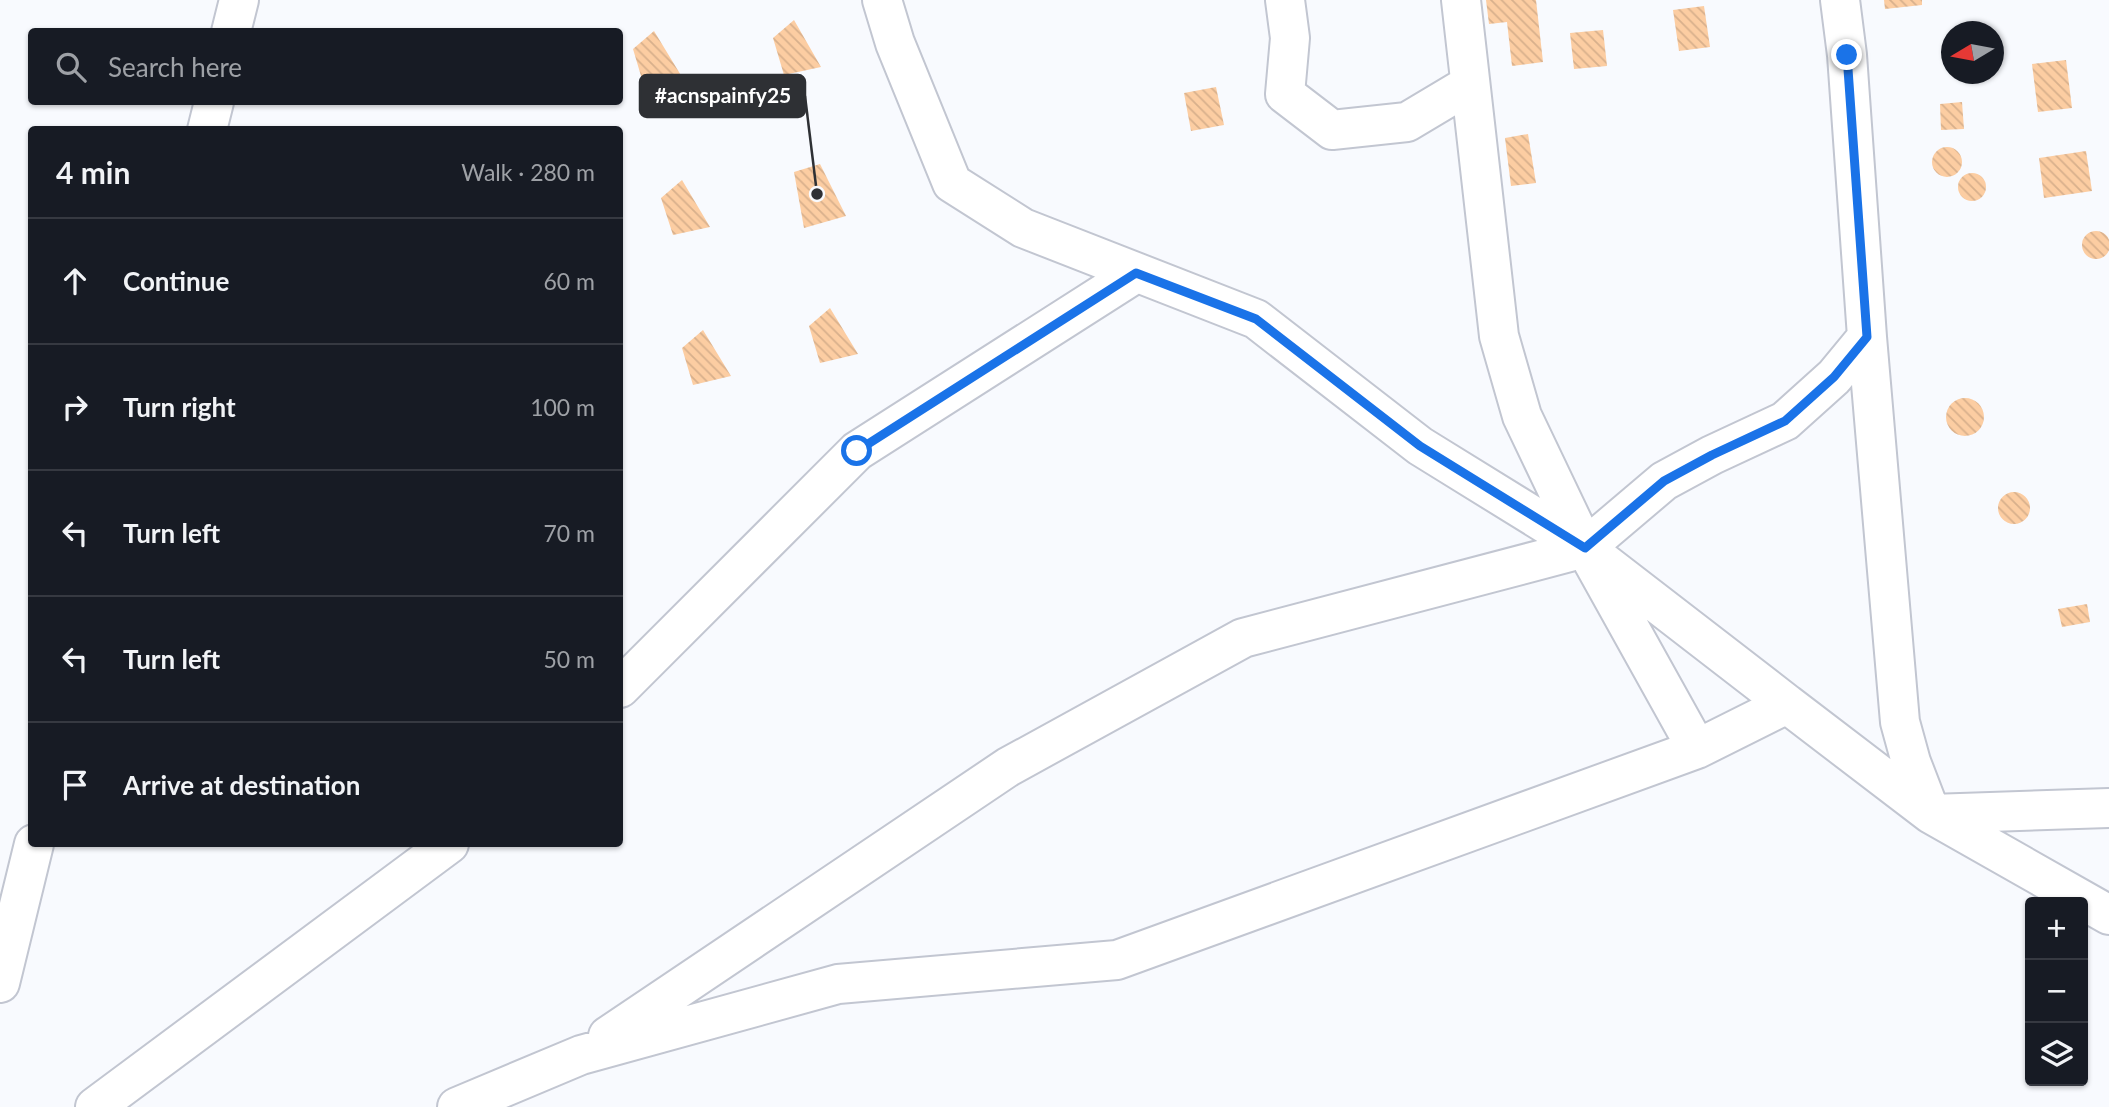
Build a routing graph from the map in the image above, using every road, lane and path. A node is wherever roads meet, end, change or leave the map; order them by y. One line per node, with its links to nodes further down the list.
1 (239, 0): 6 (street)
2 (882, 0): 10 (street)
3 (1285, 0): 7 (street)
4 (1461, 0): 7 (street)
5 (1840, 0): 11 (street)
6 (232, 28)
7 (1469, 85): 12 (street)
8 (213, 105): 9 (street)
9 (208, 126)
10 (1136, 273): 12 (street); 13 (street)
11 (1867, 337): 12 (street); 17 (street)
12 (1585, 548): 14 (street); 15 (street); 22 (street)
13 (623, 685)
14 (1787, 704): 15 (street); 17 (street)
15 (1697, 749): 22 (street)
16 (2109, 808): 17 (street)
17 (1931, 814): 20 (street)
18 (33, 847): 21 (street)
19 (445, 847): 23 (street)
20 (2109, 915)
21 (0, 983)
22 (580, 1055): 24 (street)
23 (95, 1107)
24 (457, 1107)

